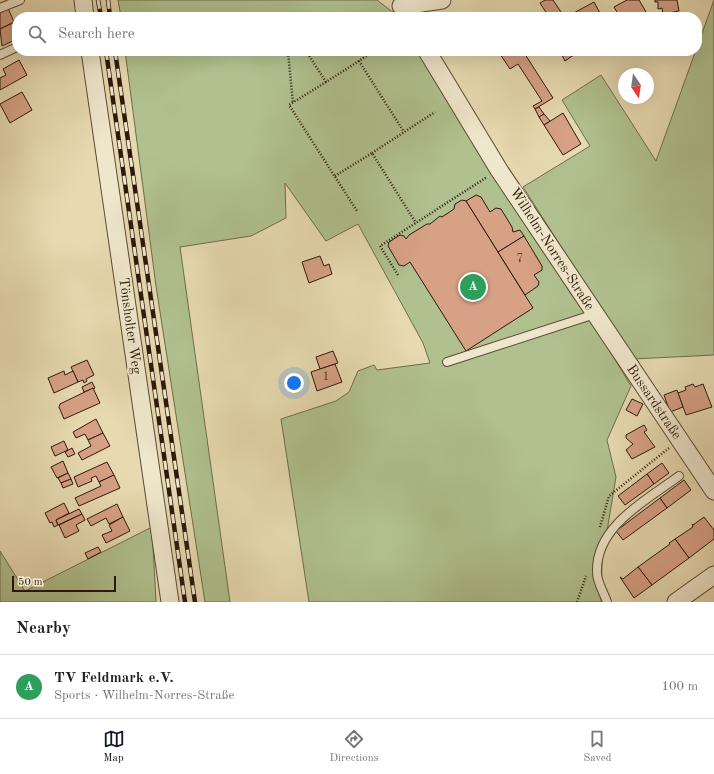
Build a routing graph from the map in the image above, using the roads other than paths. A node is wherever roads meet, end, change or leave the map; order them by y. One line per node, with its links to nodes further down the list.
1 (20, 0): 3 (lane)
2 (442, 0): 4 (street)
3 (0, 8)
4 (400, 8)
5 (12, 50): 6 (lane)
6 (0, 56)
7 (91, 56): 14 (street, Tönsholter Weg)
8 (430, 56): 9 (street, Wilhelm-Norres-Straße)
9 (595, 314): 10 (lane, Wilhelm-Norres-Straße); 12 (street, Bussardstraße)
10 (447, 362)
11 (679, 476): 15 (lane)
12 (714, 491)
13 (714, 575): 16 (street)
14 (170, 602)
15 (607, 602)
16 (676, 602)

